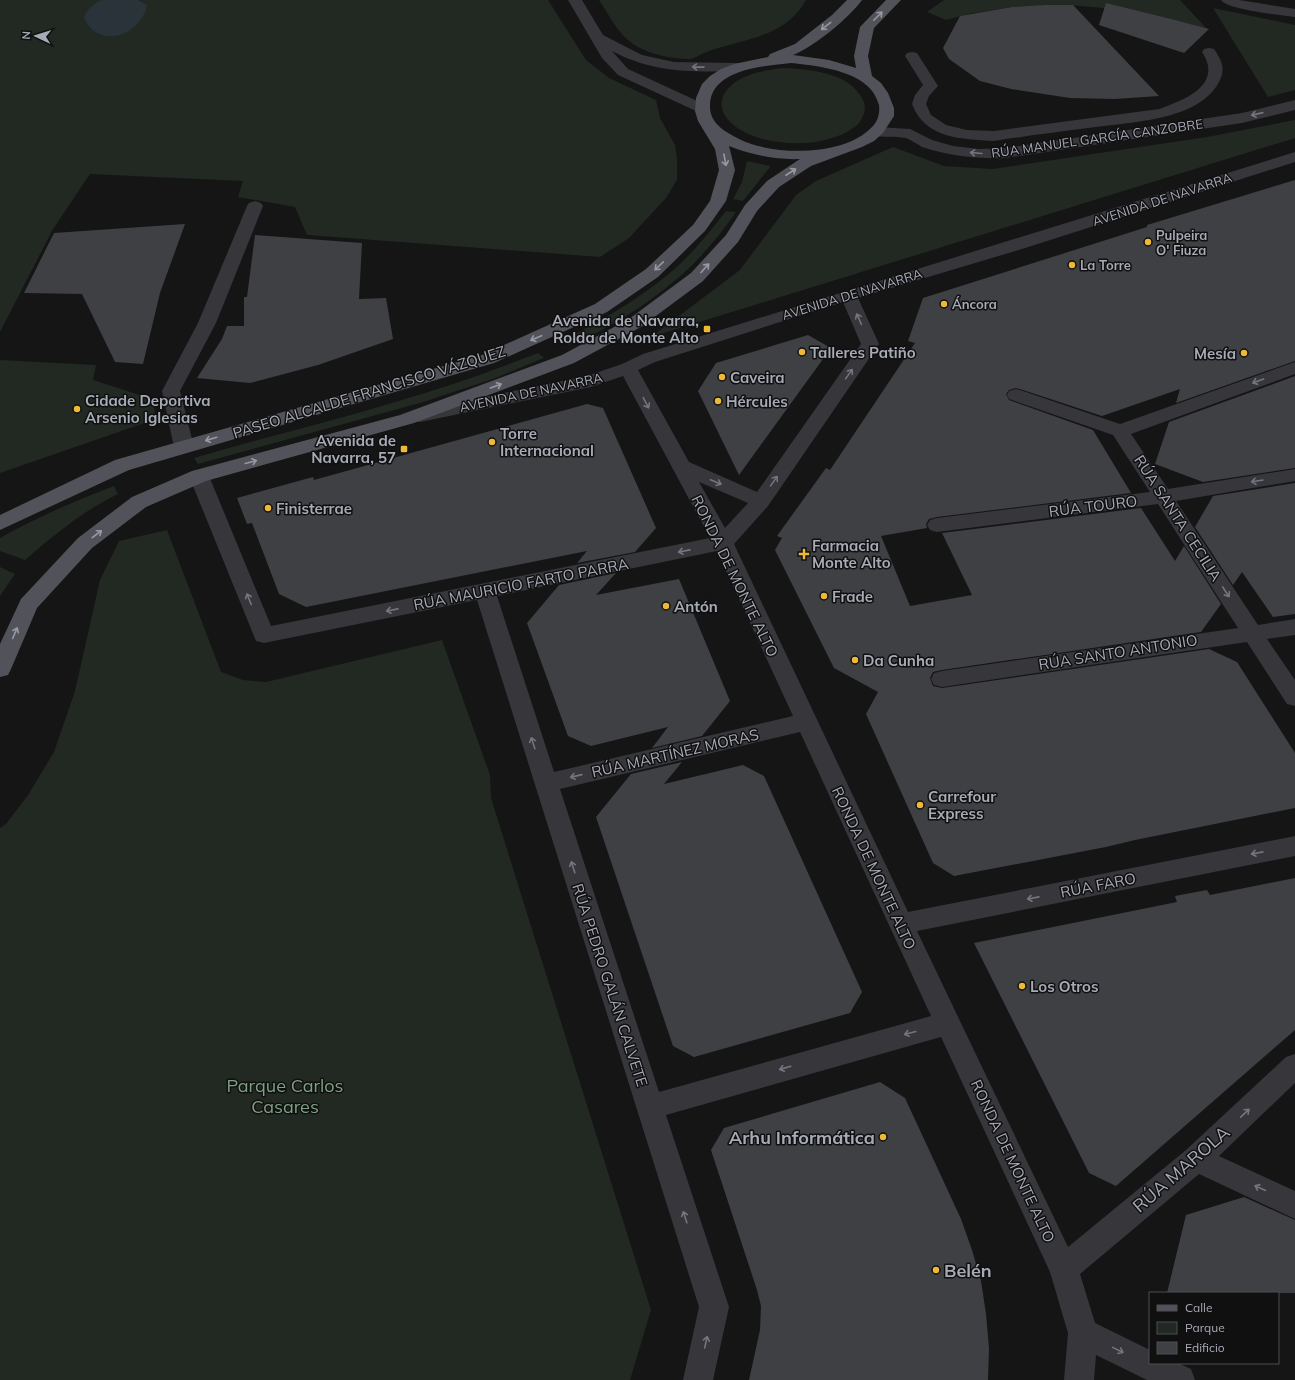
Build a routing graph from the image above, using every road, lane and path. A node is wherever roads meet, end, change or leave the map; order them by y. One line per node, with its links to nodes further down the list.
1 (575, 0): 6 (street)
2 (855, 0): 9 (main road, one-way to 9)
3 (894, 0): 11 (main road, one-way to 3)
4 (1228, 0): 5 (street)
5 (1295, 13)
6 (598, 38): 10 (street, one-way to 6); 13 (street)
7 (1209, 52): 14 (street)
8 (912, 56): 14 (street)
9 (764, 61): 10 (main road); 11 (main road)
10 (737, 67): 13 (main road)
11 (864, 78): 16 (main road)
12 (1295, 105): 17 (street, RÚA MANUEL GARCÍA CANZOBRE, one-way to 17)
13 (701, 108): 15 (main road, PASEO ALCALDE FRANCISCO VÁZQUEZ)
14 (1082, 124): 17 (street)
15 (710, 125): 18 (main road); 27 (main road, PASEO ALCALDE FRANCISCO VÁZQUEZ, one-way to 27)
16 (877, 132): 17 (street, RÚA MANUEL GARCÍA CANZOBRE, one-way to 16); 18 (main road)
17 (1095, 139)
18 (837, 151): 25 (main road, PASEO ALCALDE FRANCISCO VÁZQUEZ, one-way to 18)
19 (1295, 157): 21 (street, AVENIDA DE NAVARRA)
20 (255, 206): 27 (street)
21 (848, 295): 22 (street, AVENIDA DE NAVARRA); 32 (street, one-way to 21)
22 (628, 368): 25 (street, AVENIDA DE NAVARRA); 28 (street, RONDA DE MONTE ALTO, one-way to 28)
23 (1295, 368): 26 (street, one-way to 26)
24 (1016, 395): 26 (street)
25 (407, 418): 30 (main road, PASEO ALCALDE FRANCISCO VÁZQUEZ, one-way to 25)
26 (1120, 431): 31 (street, RÚA SANTA CECILIA)
27 (184, 447): 33 (main road, PASEO ALCALDE FRANCISCO VÁZQUEZ)
28 (680, 466): 32 (street, one-way to 32); 35 (street, RONDA DE MONTE ALTO)
29 (1295, 475): 31 (street, RÚA TOURO, one-way to 31)
30 (199, 476): 36 (street, RÚA MAURICIO FARTO PARRA, one-way to 30); 39 (main road, PASEO ALCALDE FRANCISCO VÁZQUEZ, one-way to 30)
31 (1164, 496): 34 (street, RÚA TOURO); 38 (street, RÚA SANTA CECILIA, one-way to 38)
32 (761, 501): 35 (street)
33 (0, 523)
34 (937, 525)
35 (723, 543): 36 (street, RÚA MAURICIO FARTO PARRA, one-way to 36); 42 (street, RONDA DE MONTE ALTO)
36 (485, 591): 43 (street, RÚA PEDRO GALÁN CALVETE, one-way to 36)
37 (1295, 627): 38 (street, RÚA SANTO ANTONIO)
38 (1252, 632): 40 (street, RÚA SANTO ANTONIO); 41 (street, RÚA SANTA CECILIA)
39 (0, 669)
40 (942, 679)
41 (1295, 698)
42 (805, 722): 43 (street, RÚA MARTÍNEZ MORAS, one-way to 43); 45 (street, RONDA DE MONTE ALTO)
43 (546, 783): 48 (street, RÚA PEDRO GALÁN CALVETE, one-way to 43)
44 (1295, 846): 45 (street, RÚA FARO, one-way to 45)
45 (901, 924): 46 (street, RONDA DE MONTE ALTO)
46 (948, 1023): 48 (street, one-way to 48); 51 (street, RONDA DE MONTE ALTO)
47 (1295, 1066): 49 (street, RÚA MAROLA, one-way to 47)
48 (650, 1106): 53 (street, RÚA PEDRO GALÁN CALVETE, one-way to 48)
49 (1196, 1159): 50 (street, one-way to 49); 51 (street, RÚA MAROLA)
50 (1295, 1205)
51 (1064, 1269): 52 (street, RONDA DE MONTE ALTO)
52 (1083, 1333): 54 (street, RONDA DE MONTE ALTO); 55 (street, one-way to 55)
53 (698, 1380)
54 (1079, 1380)
55 (1180, 1380)

